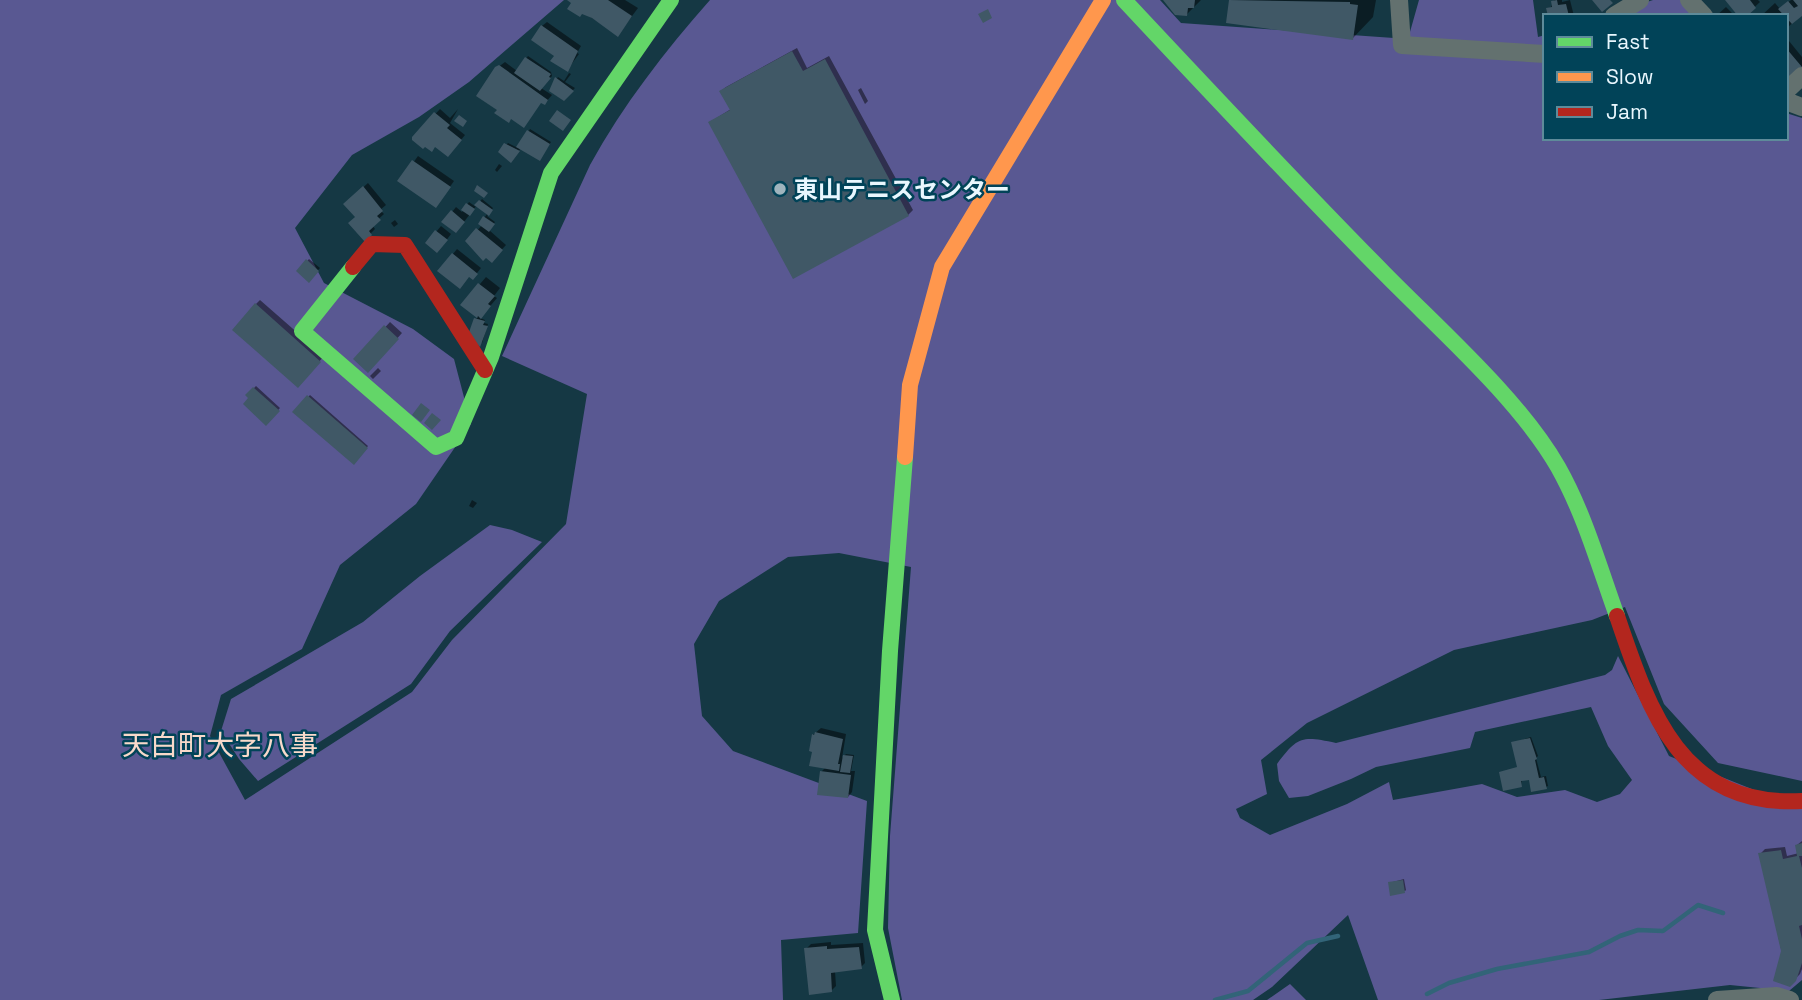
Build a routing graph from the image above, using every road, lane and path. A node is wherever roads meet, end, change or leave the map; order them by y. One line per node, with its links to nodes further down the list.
1 (671, 0): 12 (street)
2 (1103, 0): 15 (street)
3 (1124, 0): 13 (street)
4 (1399, 0): 9 (street)
5 (1640, 0): 7 (street)
6 (1689, 0): 8 (street)
7 (1617, 14)
8 (1702, 14)
9 (1543, 54)
10 (1802, 76): 11 (street)
11 (1788, 89)
12 (485, 370): 12 (street)
13 (1802, 801)
14 (1802, 991): 17 (street)
15 (892, 1000)
16 (1717, 1000): 17 (street)
17 (1791, 1000)

